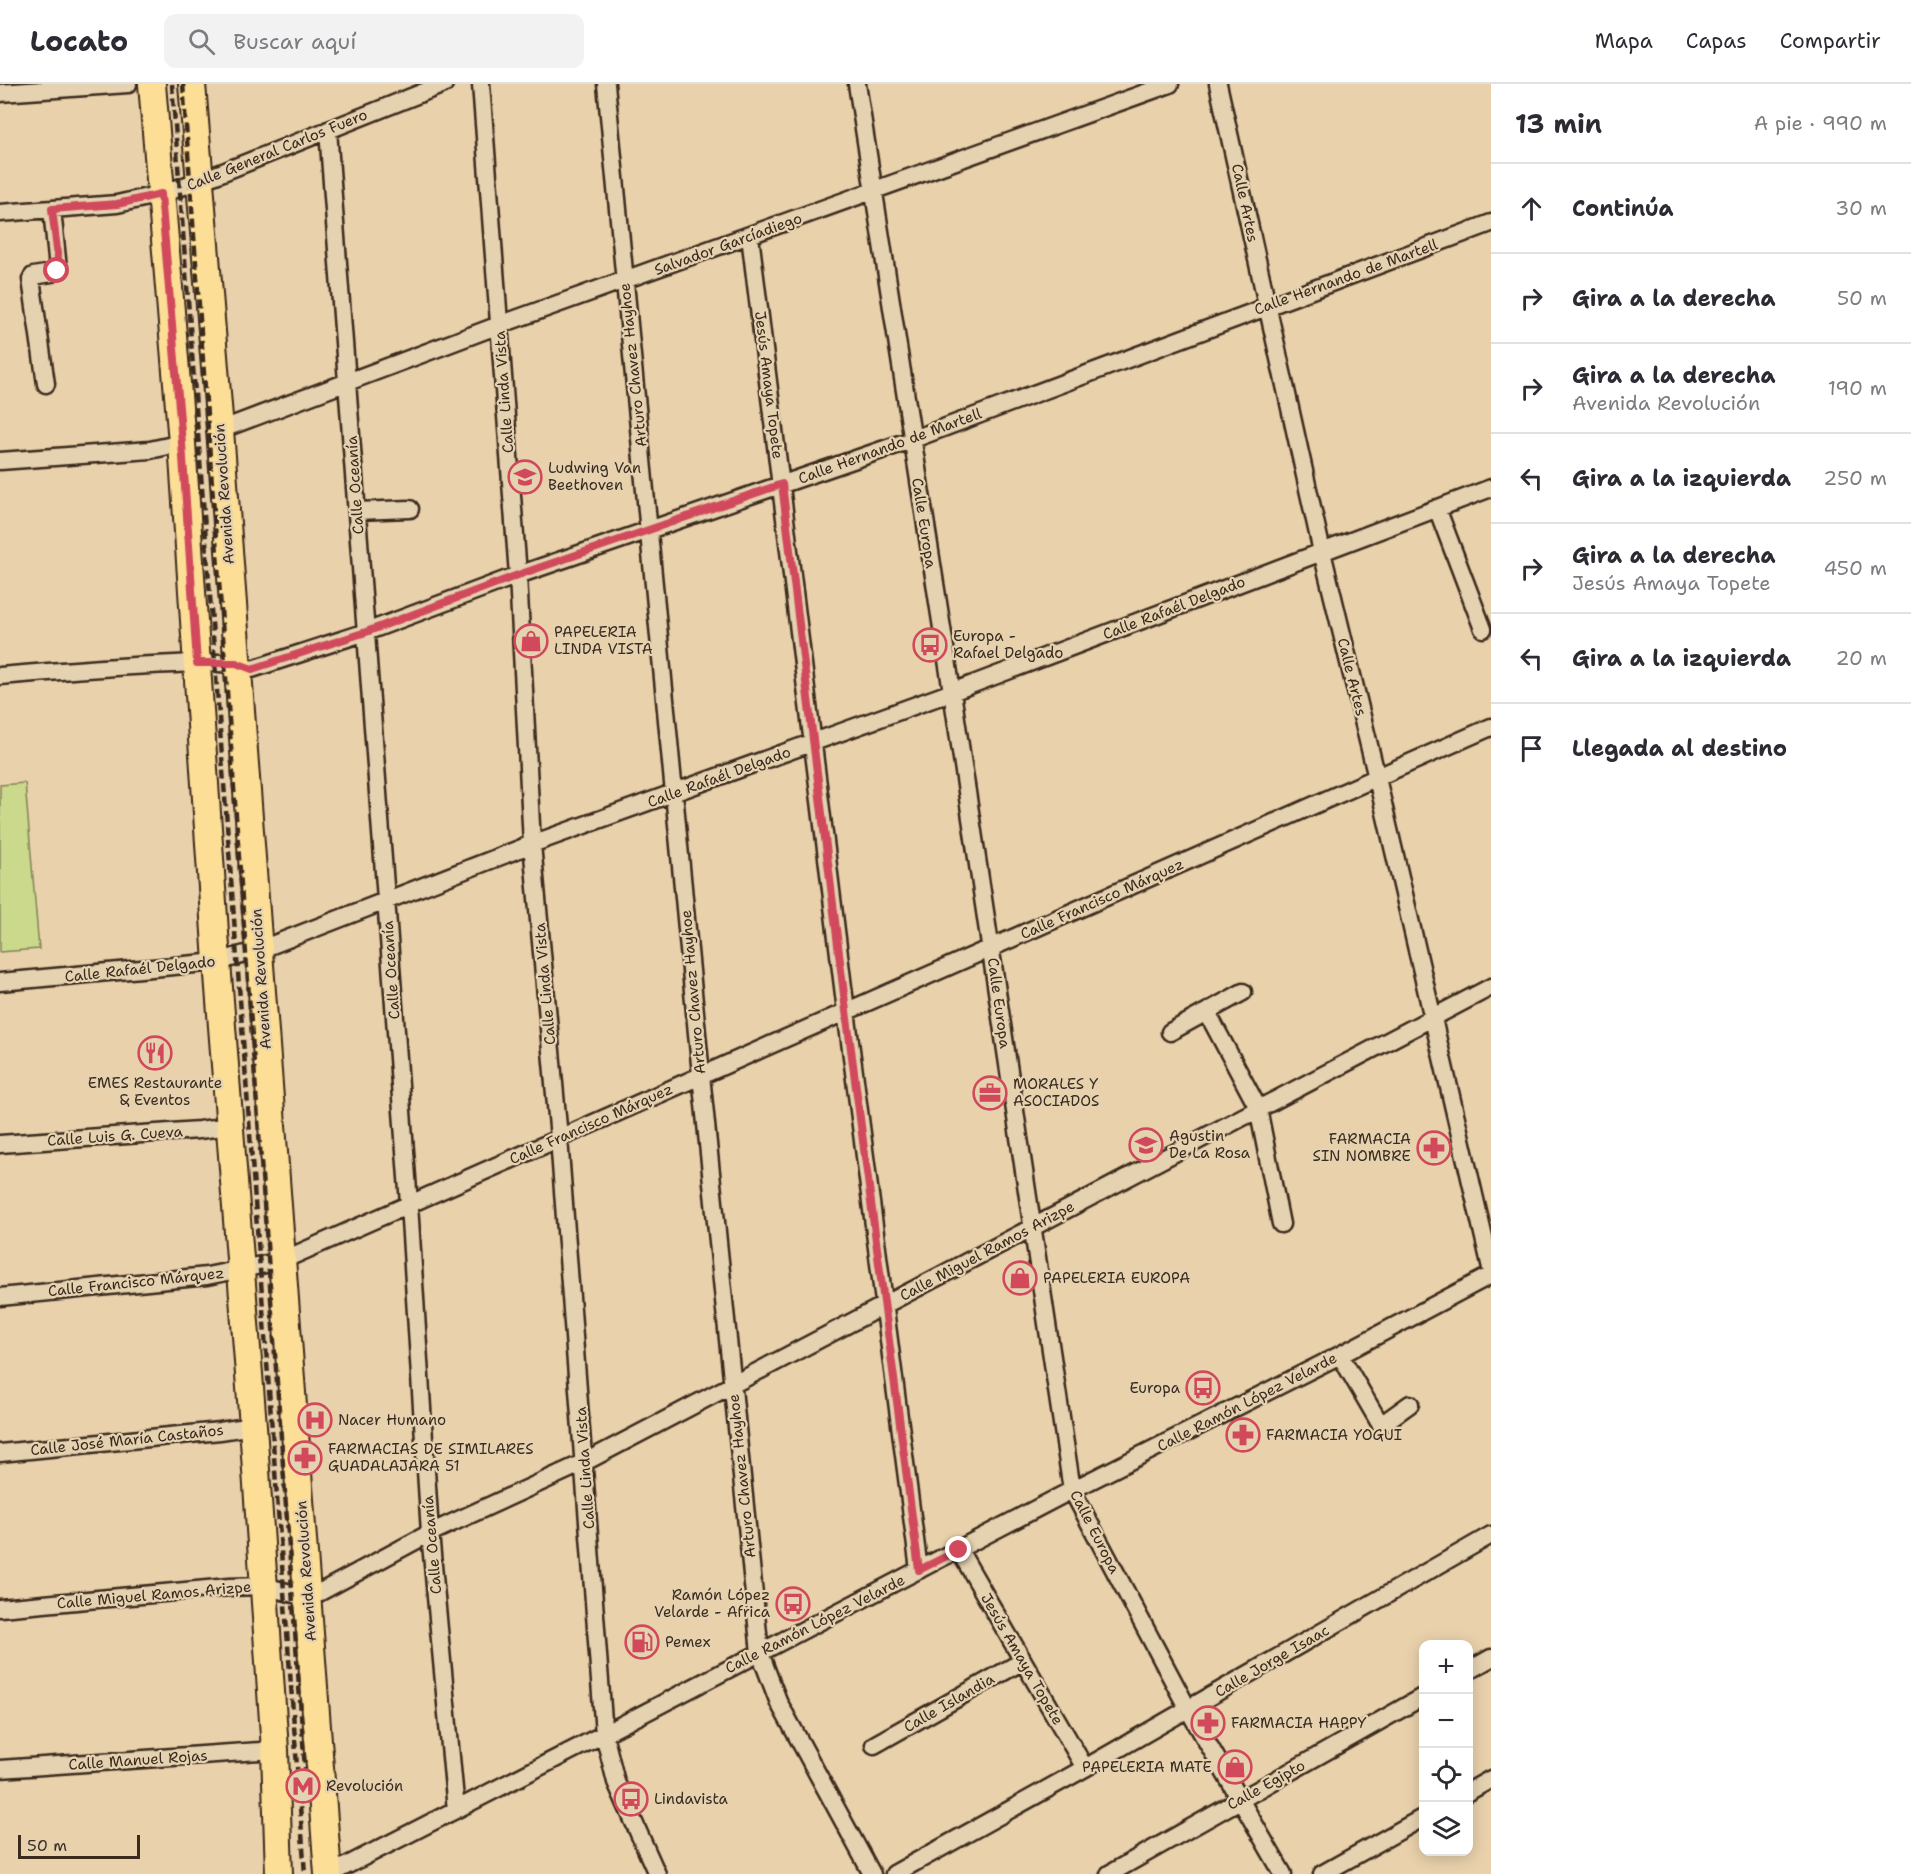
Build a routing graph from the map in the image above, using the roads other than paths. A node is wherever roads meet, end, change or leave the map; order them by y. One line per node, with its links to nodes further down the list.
1 (128, 84): 10 (street)
2 (152, 84): 15 (main road)
3 (192, 84): 13 (main road, Avenida Revolución)
4 (444, 84): 12 (street, Calle General Carlos Fuero)
5 (481, 84): 22 (street, Calle Linda Vista)
6 (606, 84): 20 (street, Arturo Chavez Hayhoe)
7 (856, 84): 14 (street, Calle Europa)
8 (1170, 84): 14 (street, Salvador Garcíadiego)
9 (1218, 84): 21 (street, Calle Artes)
10 (55, 86): 11 (street)
11 (0, 93)
12 (328, 130): 13 (street, Calle General Carlos Fuero); 23 (street, Calle Oceanía)
13 (200, 181): 15 (street, Calle General Carlos Fuero); 25 (main road, Avenida Revolución)
14 (873, 192): 19 (street, Salvador Garcíadiego); 26 (street, Calle Europa)
15 (161, 194): 16 (street, Calle General Carlos Fuero); 27 (main road)
16 (52, 209): 17 (street, Calle General Carlos Fuero); 24 (street)
17 (0, 213)
18 (1491, 224): 21 (street, Calle Hernando de Martell)
19 (750, 236): 20 (street, Salvador Garcíadiego); 29 (street, Jesús Amaya Topete)
20 (625, 280): 22 (street, Salvador Garcíadiego); 34 (street, Arturo Chavez Hayhoe)
21 (1268, 306): 26 (street, Calle Hernando de Martell); 35 (street, Calle Artes)
22 (499, 325): 23 (street, Salvador Garcíadiego); 36 (street, Calle Linda Vista)
23 (347, 381): 25 (street, Salvador Garcíadiego); 33 (street, Calle Oceanía)
24 (46, 384)
25 (220, 430): 40 (main road, Avenida Revolución)
26 (911, 440): 29 (street, Calle Hernando de Martell); 42 (street, Calle Europa)
27 (182, 443): 28 (street); 39 (main road)
28 (0, 461)
29 (782, 484): 34 (street, Calle Hernando de Martell); 44 (street, Jesús Amaya Topete)
30 (1491, 488): 32 (street, Calle Rafaél Delgado)
31 (410, 508): 33 (street)
32 (1437, 508): 35 (street, Calle Rafaél Delgado); 37 (street)
33 (357, 511): 38 (street, Calle Oceanía)
34 (649, 530): 36 (street, Calle Hernando de Martell); 46 (street, Arturo Chavez Hayhoe)
35 (1322, 552): 42 (street, Calle Rafaél Delgado); 45 (street, Calle Artes)
36 (518, 575): 38 (street, Calle Hernando de Martell); 47 (street, Calle Linda Vista)
37 (1483, 629)
38 (366, 632): 40 (street, Calle Hernando de Martell); 48 (street, Calle Oceanía)
39 (197, 663): 40 (street, Calle Hernando de Martell); 41 (street, Calle Hernando de Martell); 51 (main road)
40 (236, 663): 50 (main road, Avenida Revolución)
41 (0, 676)
42 (952, 692): 44 (street, Calle Rafaél Delgado); 49 (street, Calle Europa)
43 (1491, 727): 45 (street, Calle Francisco Márquez)
44 (813, 742): 46 (street, Calle Rafaél Delgado); 55 (street, Jesús Amaya Topete)
45 (1377, 778): 49 (street, Calle Francisco Márquez); 57 (street, Calle Artes)
46 (674, 793): 47 (street, Calle Rafaél Delgado); 59 (street, Arturo Chavez Hayhoe)
47 (532, 844): 48 (street, Calle Rafaél Delgado); 62 (street, Calle Linda Vista)
48 (386, 900): 50 (street, Calle Rafaél Delgado); 64 (street, Calle Oceanía)
49 (991, 949): 55 (street, Calle Francisco Márquez); 66 (street, Calle Europa)
50 (259, 950): 51 (street, Calle Rafaél Delgado); 67 (main road, Avenida Revolución)
51 (217, 962): 52 (street, Calle Rafaél Delgado); 61 (main road)
52 (0, 982)
53 (1491, 987): 57 (street, Calle Miguel Ramos Arizpe)
54 (1243, 992): 56 (street)
55 (846, 1011): 59 (street, Calle Francisco Márquez); 72 (street, Jesús Amaya Topete)
56 (1207, 1012): 58 (street); 60 (street)
57 (1432, 1017): 60 (street, Calle Miguel Ramos Arizpe); 68 (street, Calle Artes)
58 (1170, 1032)
59 (701, 1075): 62 (street, Calle Francisco Márquez); 74 (street, Arturo Chavez Hayhoe)
60 (1258, 1108): 65 (street); 66 (street, Calle Miguel Ramos Arizpe)
61 (230, 1126): 63 (street, Calle Luis G. Cueva); 69 (main road)
62 (559, 1138): 64 (street, Calle Francisco Márquez); 78 (street, Calle Linda Vista)
63 (0, 1144)
64 (409, 1204): 67 (street, Calle Francisco Márquez); 80 (street, Calle Oceanía)
65 (1281, 1224)
66 (1032, 1227): 72 (street, Calle Miguel Ramos Arizpe); 79 (street, Calle Europa)
67 (281, 1261): 69 (street, Calle Francisco Márquez); 85 (main road, Avenida Revolución)
68 (1491, 1268)
69 (241, 1270): 71 (street, Calle Francisco Márquez); 76 (main road)
70 (1491, 1275): 73 (street, Calle Ramón López Velarde)
71 (0, 1297)
72 (883, 1305): 74 (street, Calle Miguel Ramos Arizpe); 83 (street, Jesús Amaya Topete)
73 (1340, 1355): 75 (street); 79 (street, Calle Ramón López Velarde)
74 (733, 1384): 78 (street, Calle Miguel Ramos Arizpe); 87 (street, Arturo Chavez Hayhoe)
75 (1410, 1404)
76 (254, 1426): 77 (street, Calle José María Castaños); 84 (main road)
77 (0, 1453)
78 (585, 1461): 80 (street, Calle Miguel Ramos Arizpe); 93 (street, Calle Linda Vista)
79 (1072, 1490): 82 (street, Calle Ramón López Velarde); 92 (street, Calle Europa)
80 (430, 1533): 85 (street, Calle Miguel Ramos Arizpe); 101 (street, Calle Oceanía)
81 (1491, 1534): 92 (street, Calle Jorge Isaac)
82 (959, 1550): 83 (street, Calle Ramón López Velarde); 89 (street, Jesús Amaya Topete)
83 (919, 1570): 87 (street, Calle Ramón López Velarde)
84 (264, 1586): 85 (street, Calle Miguel Ramos Arizpe); 86 (street, Calle Miguel Ramos Arizpe); 95 (main road)
85 (309, 1598): 104 (main road, Avenida Revolución)
86 (0, 1608)
87 (760, 1653): 93 (street, Calle Ramón López Velarde); 106 (street, Arturo Chavez Hayhoe)
88 (1491, 1658): 90 (street)
89 (1023, 1661): 94 (street, Calle Islandia); 96 (street, Jesús Amaya Topete)
90 (1473, 1668)
91 (1419, 1699): 100 (street, Calle Egipto)
92 (1188, 1709): 96 (street, Calle Jorge Isaac); 100 (street, Calle Europa)
93 (604, 1734): 101 (street, Calle Ramón López Velarde); 105 (street, Calle Linda Vista)
94 (874, 1745)
95 (275, 1750): 97 (street, Calle Manuel Rojas); 103 (main road)
96 (1085, 1768): 107 (street, Calle Jorge Isaac)
97 (0, 1769)
98 (1491, 1779): 99 (street)
99 (1473, 1789)
100 (1240, 1800): 108 (street, Calle Egipto); 109 (street, Calle Europa)
101 (456, 1810): 104 (street, Calle Ramón López Velarde)
102 (1419, 1820): 110 (street)
103 (279, 1874)
104 (329, 1874)
105 (657, 1874)
106 (872, 1874)
107 (894, 1874)
108 (1108, 1874)
109 (1283, 1874)
110 (1322, 1874)

